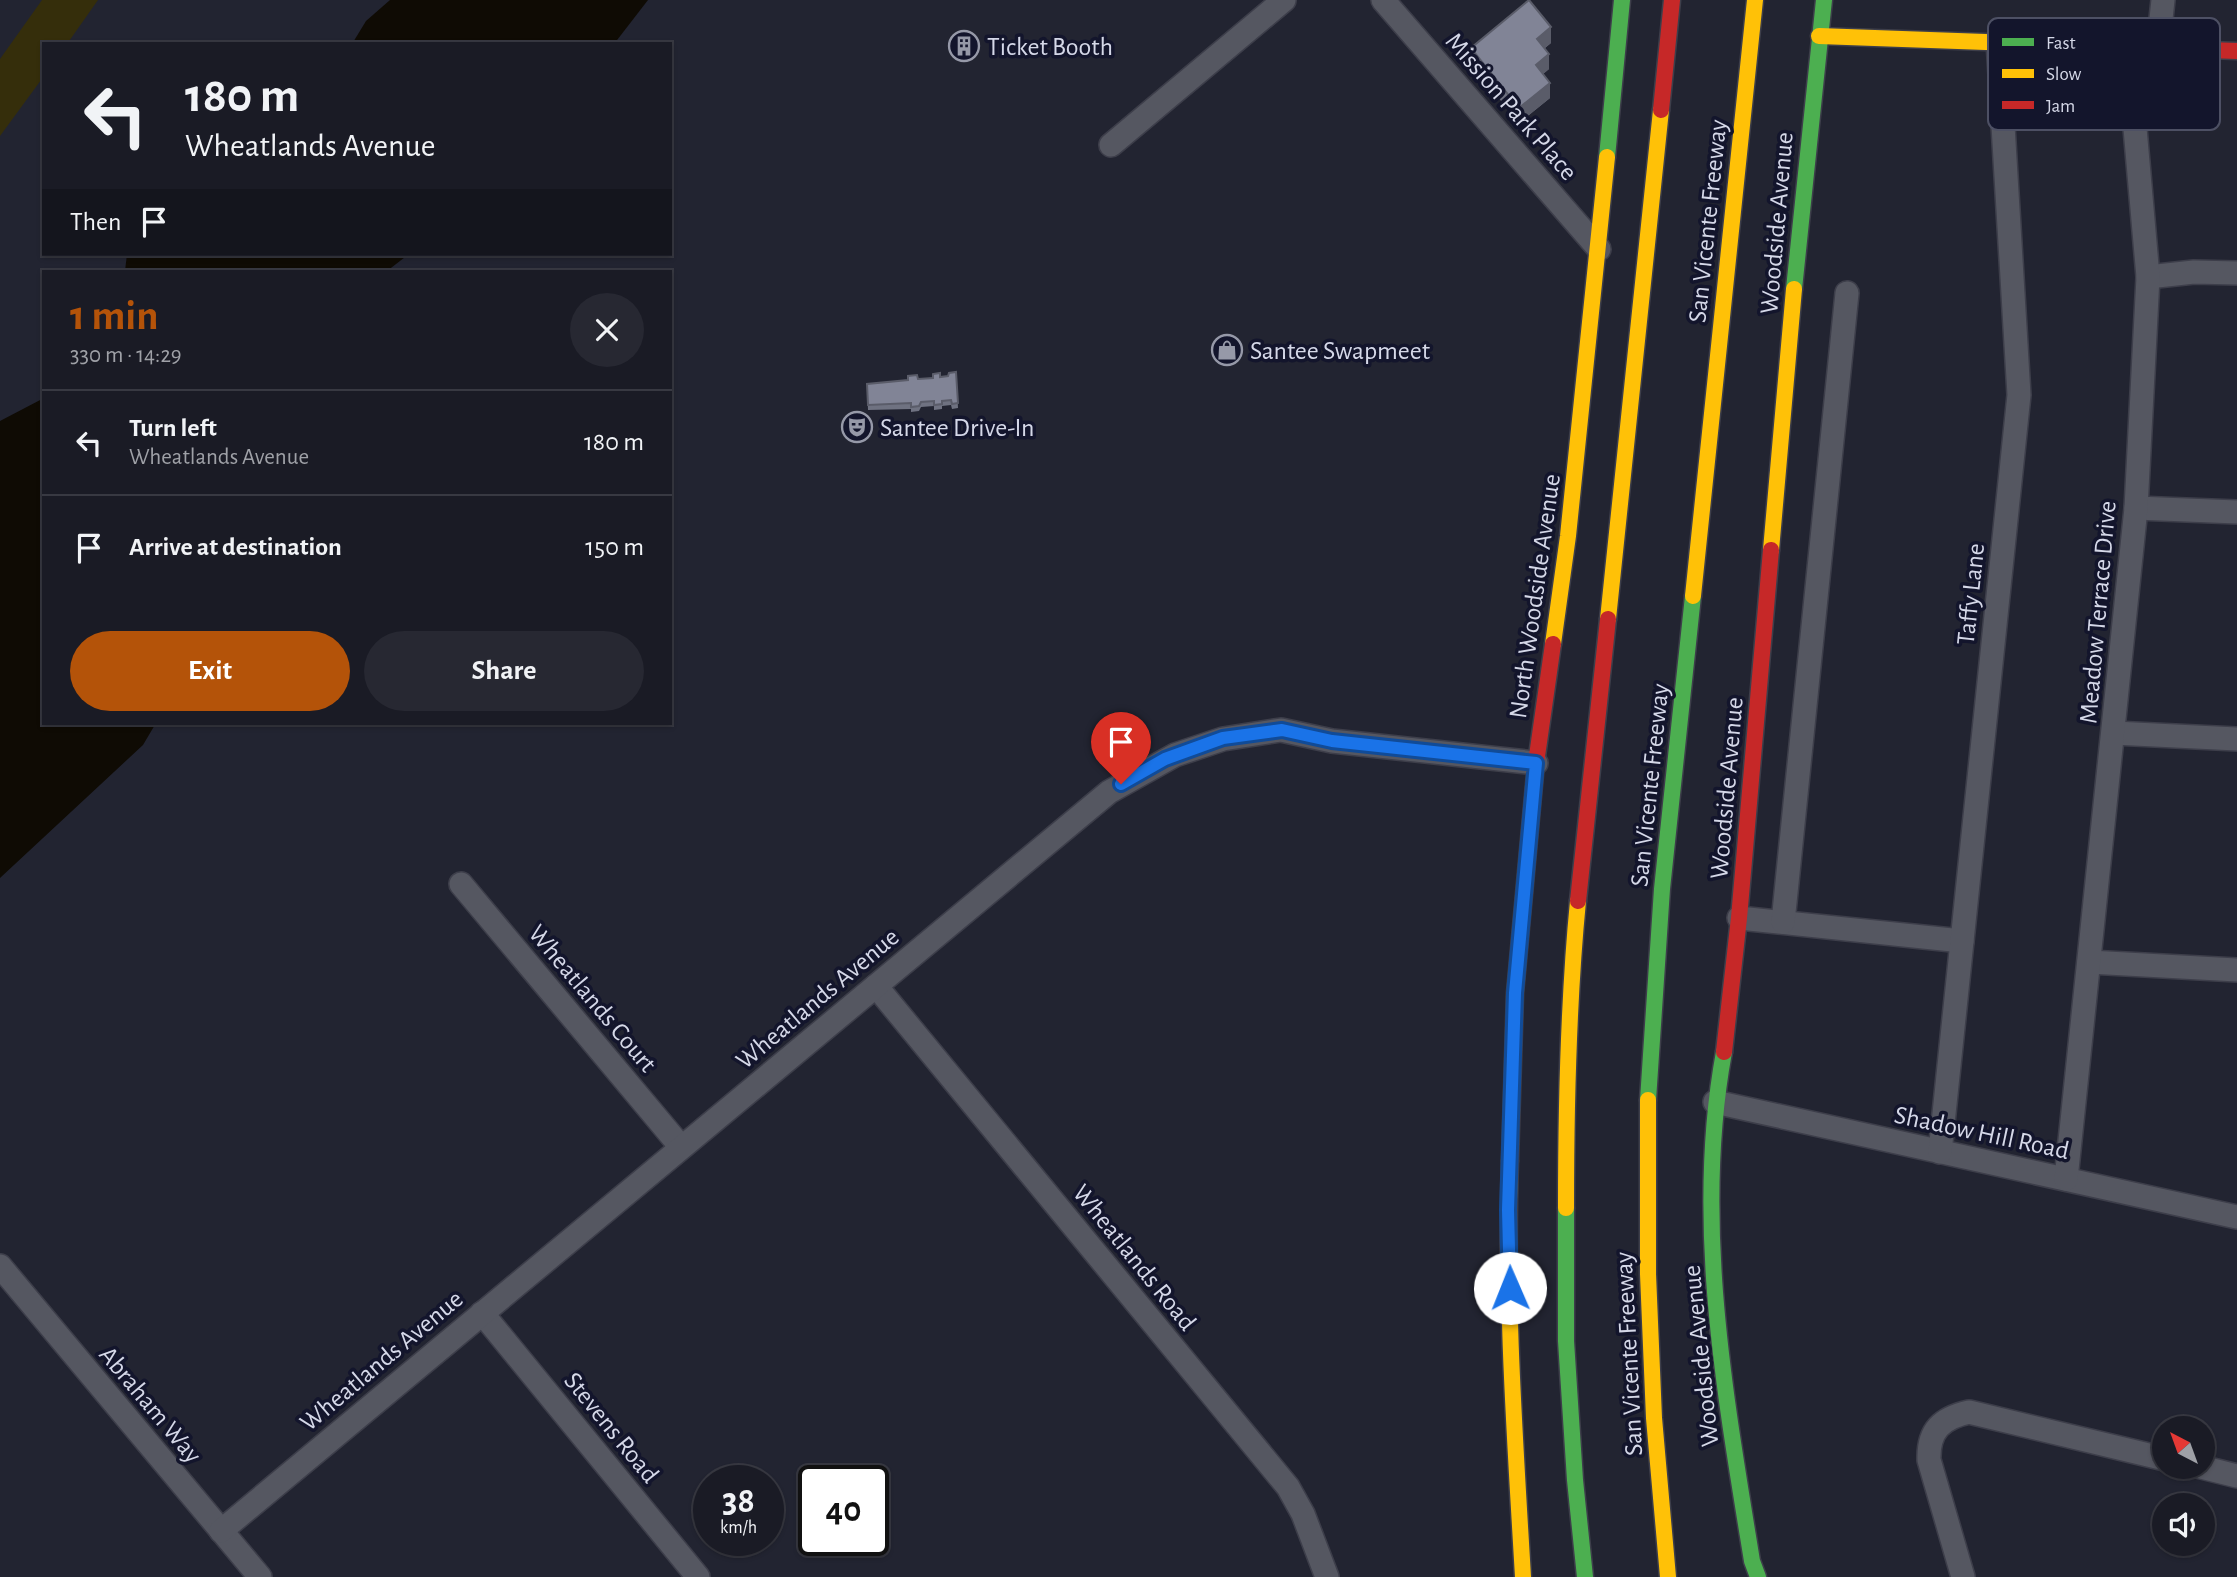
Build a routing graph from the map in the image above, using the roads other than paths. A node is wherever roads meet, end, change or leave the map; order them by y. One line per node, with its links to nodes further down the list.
1 (1284, 0): 13 (street)
2 (1383, 0): 14 (street, Mission Park Place)
3 (1622, 0): 14 (main road, North Woodside Avenue)
4 (1672, 0): 45 (main road)
5 (1755, 0): 46 (main road, San Vicente Freeway)
6 (1824, 0): 9 (main road, Woodside Avenue)
7 (2163, 0): 8 (street)
8 (2161, 18)
9 (1819, 36): 10 (main road); 24 (main road, Woodside Avenue)
10 (1988, 41)
11 (2003, 130): 26 (street, Taffy Lane)
12 (2135, 130): 16 (street, Meadow Terrace Drive)
13 (1111, 145)
14 (1599, 249): 22 (main road, North Woodside Avenue)
15 (2237, 273): 16 (street)
16 (2148, 277): 18 (street, Meadow Terrace Drive)
17 (1847, 293): 25 (street)
18 (2136, 508): 19 (street); 20 (street, Meadow Terrace Drive)
19 (2237, 512)
20 (2114, 733): 21 (street); 27 (street, Meadow Terrace Drive)
21 (2237, 739)
22 (1536, 763): 29 (street, Wheatlands Avenue); 44 (main road, North Woodside Avenue)
23 (461, 884): 31 (street, Wheatlands Court)
24 (1739, 918): 25 (street); 30 (main road, Woodside Avenue)
25 (1783, 922): 26 (street)
26 (1962, 941): 32 (street, Taffy Lane)
27 (2089, 962): 28 (street); 33 (street, Meadow Terrace Drive)
28 (2237, 970)
29 (876, 986): 31 (street, Wheatlands Avenue); 43 (street, Wheatlands Road)
30 (1715, 1102): 32 (street, Shadow Hill Road); 47 (main road, Woodside Avenue)
31 (681, 1147): 36 (street, Wheatlands Avenue)
32 (1940, 1152): 33 (street, Shadow Hill Road)
33 (2066, 1178): 34 (street, Shadow Hill Road)
34 (2237, 1217)
35 (0, 1266): 40 (street, Abraham Way)
36 (482, 1313): 40 (street, Wheatlands Avenue); 42 (street, Stevens Road)
37 (2152, 1456): 48 (street)
38 (2216, 1471): 39 (street)
39 (2237, 1476)
40 (222, 1531): 41 (street, Abraham Way)
41 (260, 1577)
42 (698, 1577)
43 (1327, 1577)
44 (1523, 1577)
45 (1585, 1577)
46 (1668, 1577)
47 (1758, 1577)
48 (1963, 1577)

